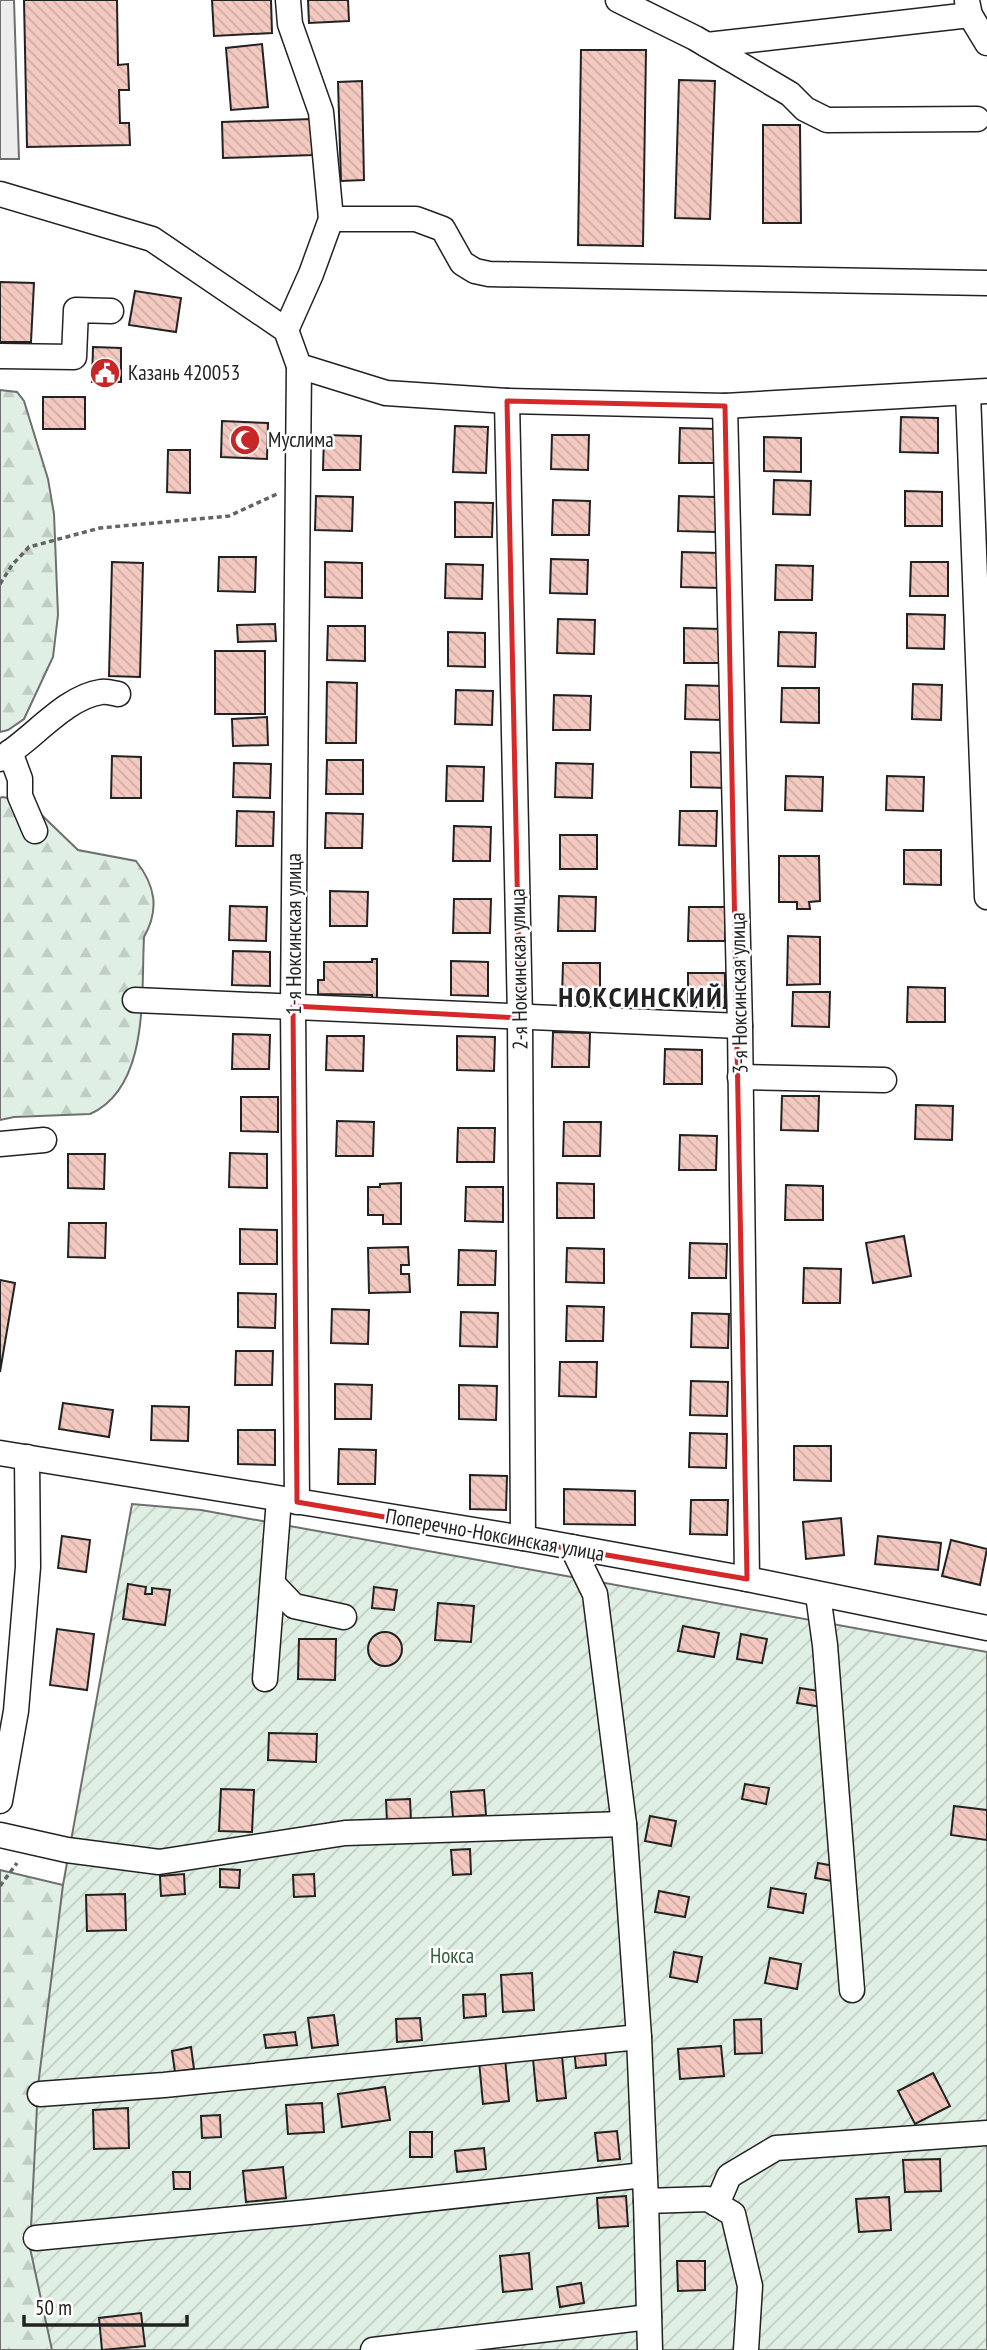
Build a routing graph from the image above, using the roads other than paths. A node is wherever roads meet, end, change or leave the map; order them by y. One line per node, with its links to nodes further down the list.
1 (288, 0): 8 (street)
2 (618, 0): 5 (street)
3 (969, 7): 4 (street); 5 (street)
4 (987, 43)
5 (707, 45): 6 (street)
6 (984, 118)
7 (0, 194): 11 (street)
8 (331, 219): 9 (street); 11 (street)
9 (987, 283)
10 (111, 311): 12 (street)
11 (286, 330): 13 (street)
12 (0, 356)
13 (299, 366): 15 (street); 22 (street, 1-я Ноксинская улица)
14 (977, 392): 16 (street); 20 (street)
15 (508, 401): 16 (street); 23 (street, 2-я Ноксинская улица)
16 (725, 406): 24 (street, 3-я Ноксинская улица)
17 (118, 694): 18 (street)
18 (5, 755): 19 (street)
19 (35, 831)
20 (987, 897)
21 (135, 999): 22 (street)
22 (293, 1006): 23 (street); 31 (street, 1-я Ноксинская улица)
23 (520, 1018): 24 (street); 32 (street, 2-я Ноксинская улица)
24 (740, 1026): 25 (street, 3-я Ноксинская улица)
25 (740, 1077): 26 (street); 34 (street, 3-я Ноксинская улица)
26 (884, 1080)
27 (44, 1140): 28 (street)
28 (0, 1144)
29 (0, 1453): 30 (street, Поперечно-Ноксинская улица)
30 (27, 1457): 31 (street, Поперечно-Ноксинская улица); 40 (street)
31 (288, 1501): 32 (street, Поперечно-Ноксинская улица); 35 (street, 1-я Ноксинская улица)
32 (523, 1538): 33 (street, Поперечно-Ноксинская улица)
33 (572, 1547): 34 (street, Поперечно-Ноксинская улица); 41 (street)
34 (747, 1579): 36 (street, Поперечно-Ноксинская улица)
35 (273, 1584): 37 (street); 39 (street, 1-я Ноксинская улица)
36 (818, 1595): 38 (street, Поперечно-Ноксинская улица); 43 (street)
37 (344, 1617)
38 (987, 1628)
39 (265, 1679)
40 (0, 1801)
41 (624, 1824): 42 (street); 44 (street)
42 (0, 1835)
43 (852, 1990)
44 (639, 2037): 45 (street); 47 (street)
45 (40, 2094)
46 (987, 2133): 49 (street)
47 (643, 2175): 48 (street); 50 (street)
48 (646, 2201): 49 (street); 51 (street)
49 (717, 2204): 54 (street)
50 (36, 2238)
51 (649, 2316): 52 (street); 53 (street)
52 (373, 2350)
53 (650, 2350)
54 (746, 2350)

